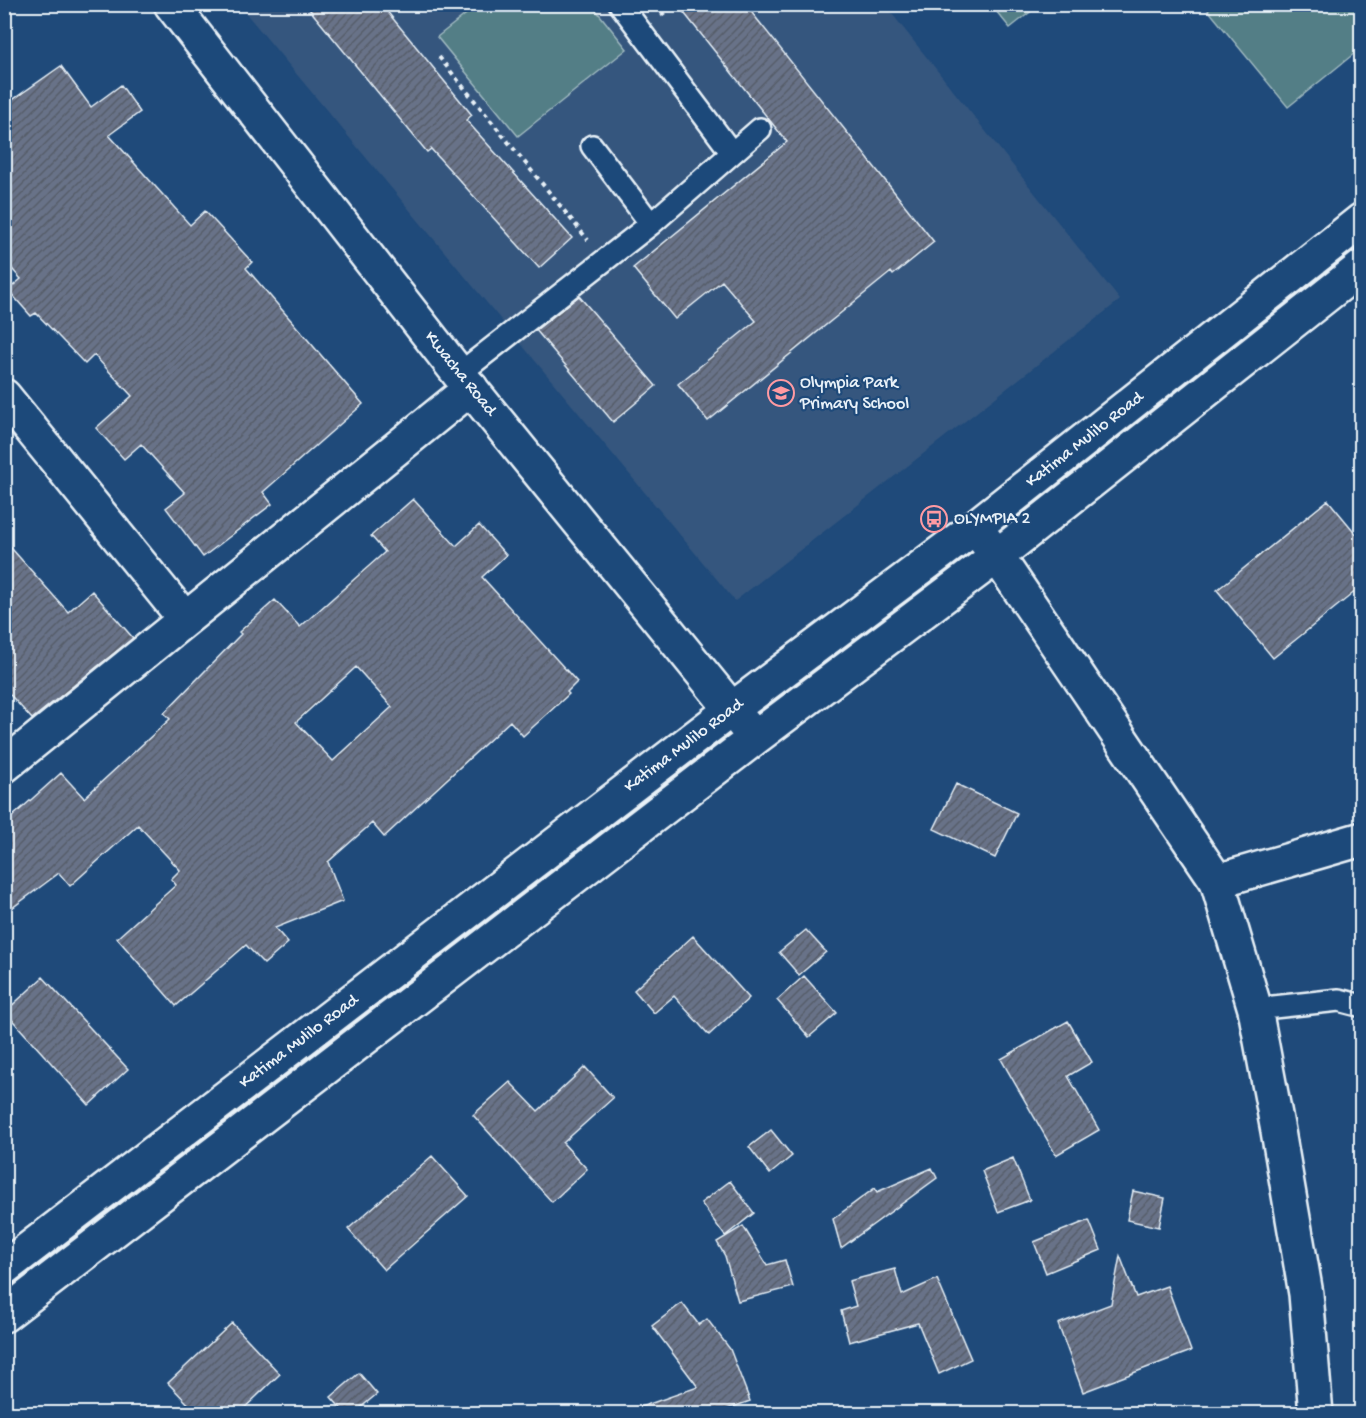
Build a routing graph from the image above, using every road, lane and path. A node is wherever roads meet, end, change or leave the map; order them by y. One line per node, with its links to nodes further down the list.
1 (171, 4): 11 (main road, Kwacha Road)
2 (620, 4): 6 (lane)
3 (439, 57): 9 (path)
4 (760, 129): 6 (lane)
5 (592, 146): 8 (lane)
6 (732, 153): 8 (lane)
7 (1362, 220): 13 (main road, Katima Mulilo Road)
8 (651, 224): 9 (lane)
9 (605, 261): 11 (lane)
10 (1362, 267): 14 (main road, Katima Mulilo Road)
11 (465, 381): 15 (main road); 16 (main road, Kwacha Road)
12 (4, 396): 15 (main road)
13 (975, 527): 14 (main road); 16 (main road, Katima Mulilo Road)
14 (997, 556): 17 (main road, Katima Mulilo Road); 20 (main road)
15 (185, 619): 18 (main road)
16 (732, 709): 17 (main road, Kwacha Road); 23 (main road, Katima Mulilo Road)
17 (755, 738): 24 (main road, Katima Mulilo Road)
18 (4, 766)
19 (1362, 839): 20 (main road)
20 (1217, 881): 22 (main road)
21 (1362, 1006): 22 (lane)
22 (1255, 1009): 25 (main road)
23 (4, 1269)
24 (4, 1315)
25 (1316, 1413)

